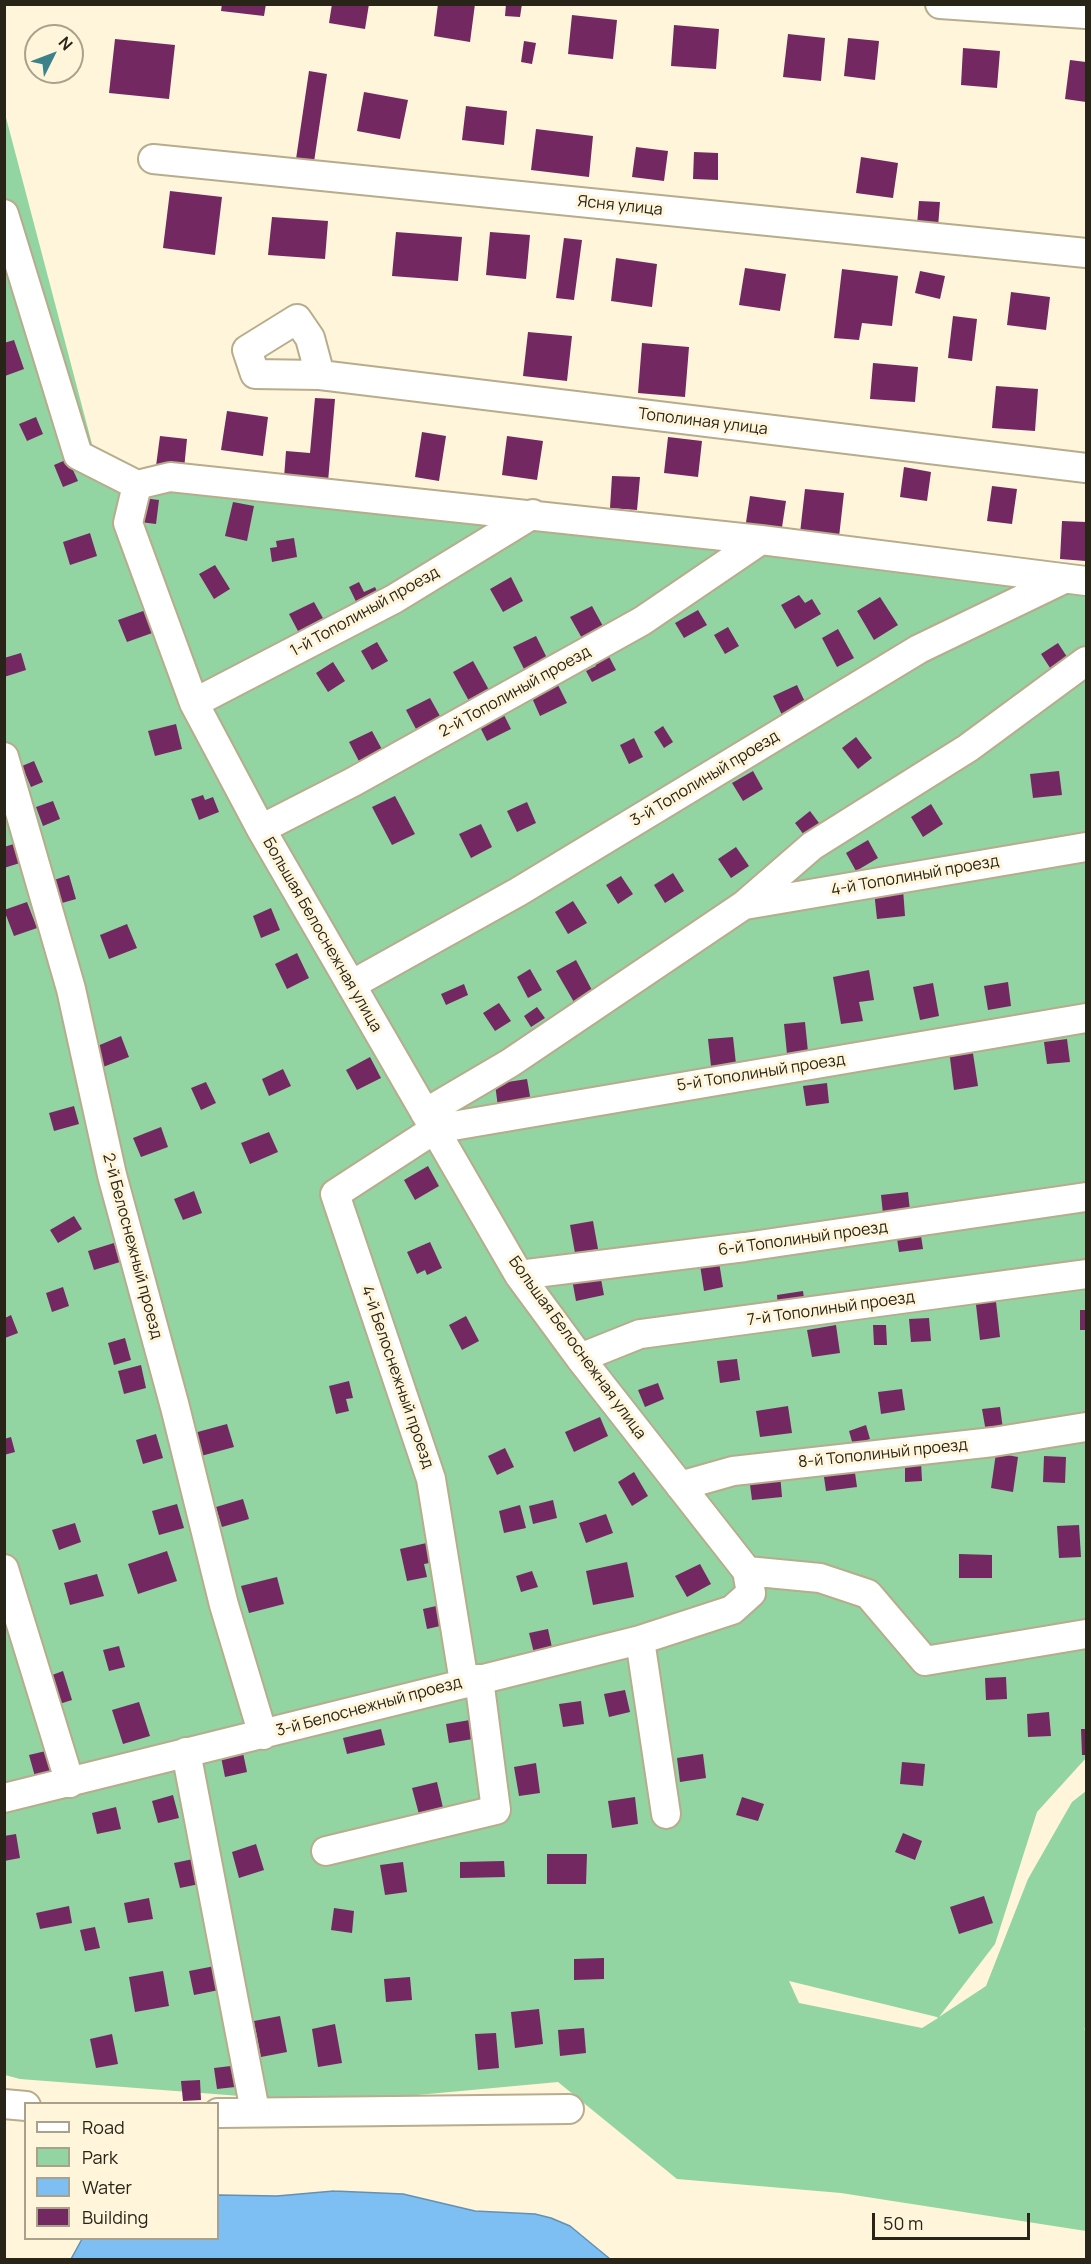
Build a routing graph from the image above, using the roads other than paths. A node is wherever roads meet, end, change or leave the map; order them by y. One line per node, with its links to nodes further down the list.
1 (940, 4): 2 (street)
2 (1086, 14)
3 (153, 159): 5 (street, Ясня улица)
4 (4, 214): 8 (street)
5 (1086, 253)
6 (321, 375): 7 (street, Тополиная улица)
7 (1086, 468)
8 (137, 485): 9 (street); 13 (street, Большая Белоснежная улица)
9 (533, 514): 10 (street); 13 (street, 1-й Тополиный проезд)
10 (761, 540): 11 (street); 15 (street, 2-й Тополиный проезд)
11 (1074, 580): 18 (street, 3-й Тополиный проезд)
12 (1086, 661): 17 (street)
13 (194, 703): 15 (street, Большая Белоснежная улица)
14 (4, 758): 32 (street, 2-й Белоснежный проезд)
15 (261, 829): 18 (street, Большая Белоснежная улица)
16 (1086, 847): 17 (street, 4-й Тополиный проезд)
17 (744, 905): 20 (street)
18 (351, 985): 20 (street, Большая Белоснежная улица)
19 (1086, 1018): 20 (street, 5-й Тополиный проезд)
20 (430, 1121): 23 (street, Большая Белоснежная улица); 31 (street, 4-й Белоснежный проезд)
21 (1086, 1197): 23 (street, 6-й Тополиный проезд)
22 (1086, 1274): 24 (street, 7-й Тополиный проезд)
23 (519, 1275): 24 (street, Большая Белоснежная улица)
24 (580, 1358): 26 (street, Большая Белоснежная улица)
25 (1086, 1427): 26 (street, 8-й Тополиный проезд)
26 (680, 1486): 28 (street, Большая Белоснежная улица)
27 (4, 1569): 34 (street)
28 (747, 1571): 29 (street); 30 (street, 3-й Белоснежный проезд)
29 (1086, 1634)
30 (640, 1640): 31 (street, 3-й Белоснежный проезд); 36 (street)
31 (471, 1680): 32 (street, 3-й Белоснежный проезд); 37 (street)
32 (263, 1735): 33 (street, 3-й Белоснежный проезд)
33 (186, 1752): 34 (street, 3-й Белоснежный проезд); 41 (street)
34 (70, 1783): 35 (street, 3-й Белоснежный проезд)
35 (4, 1798)
36 (666, 1815)
37 (326, 1851)
38 (4, 2103): 39 (street)
39 (24, 2106)
40 (569, 2109): 41 (street)
41 (255, 2111): 42 (street)
42 (219, 2113)

